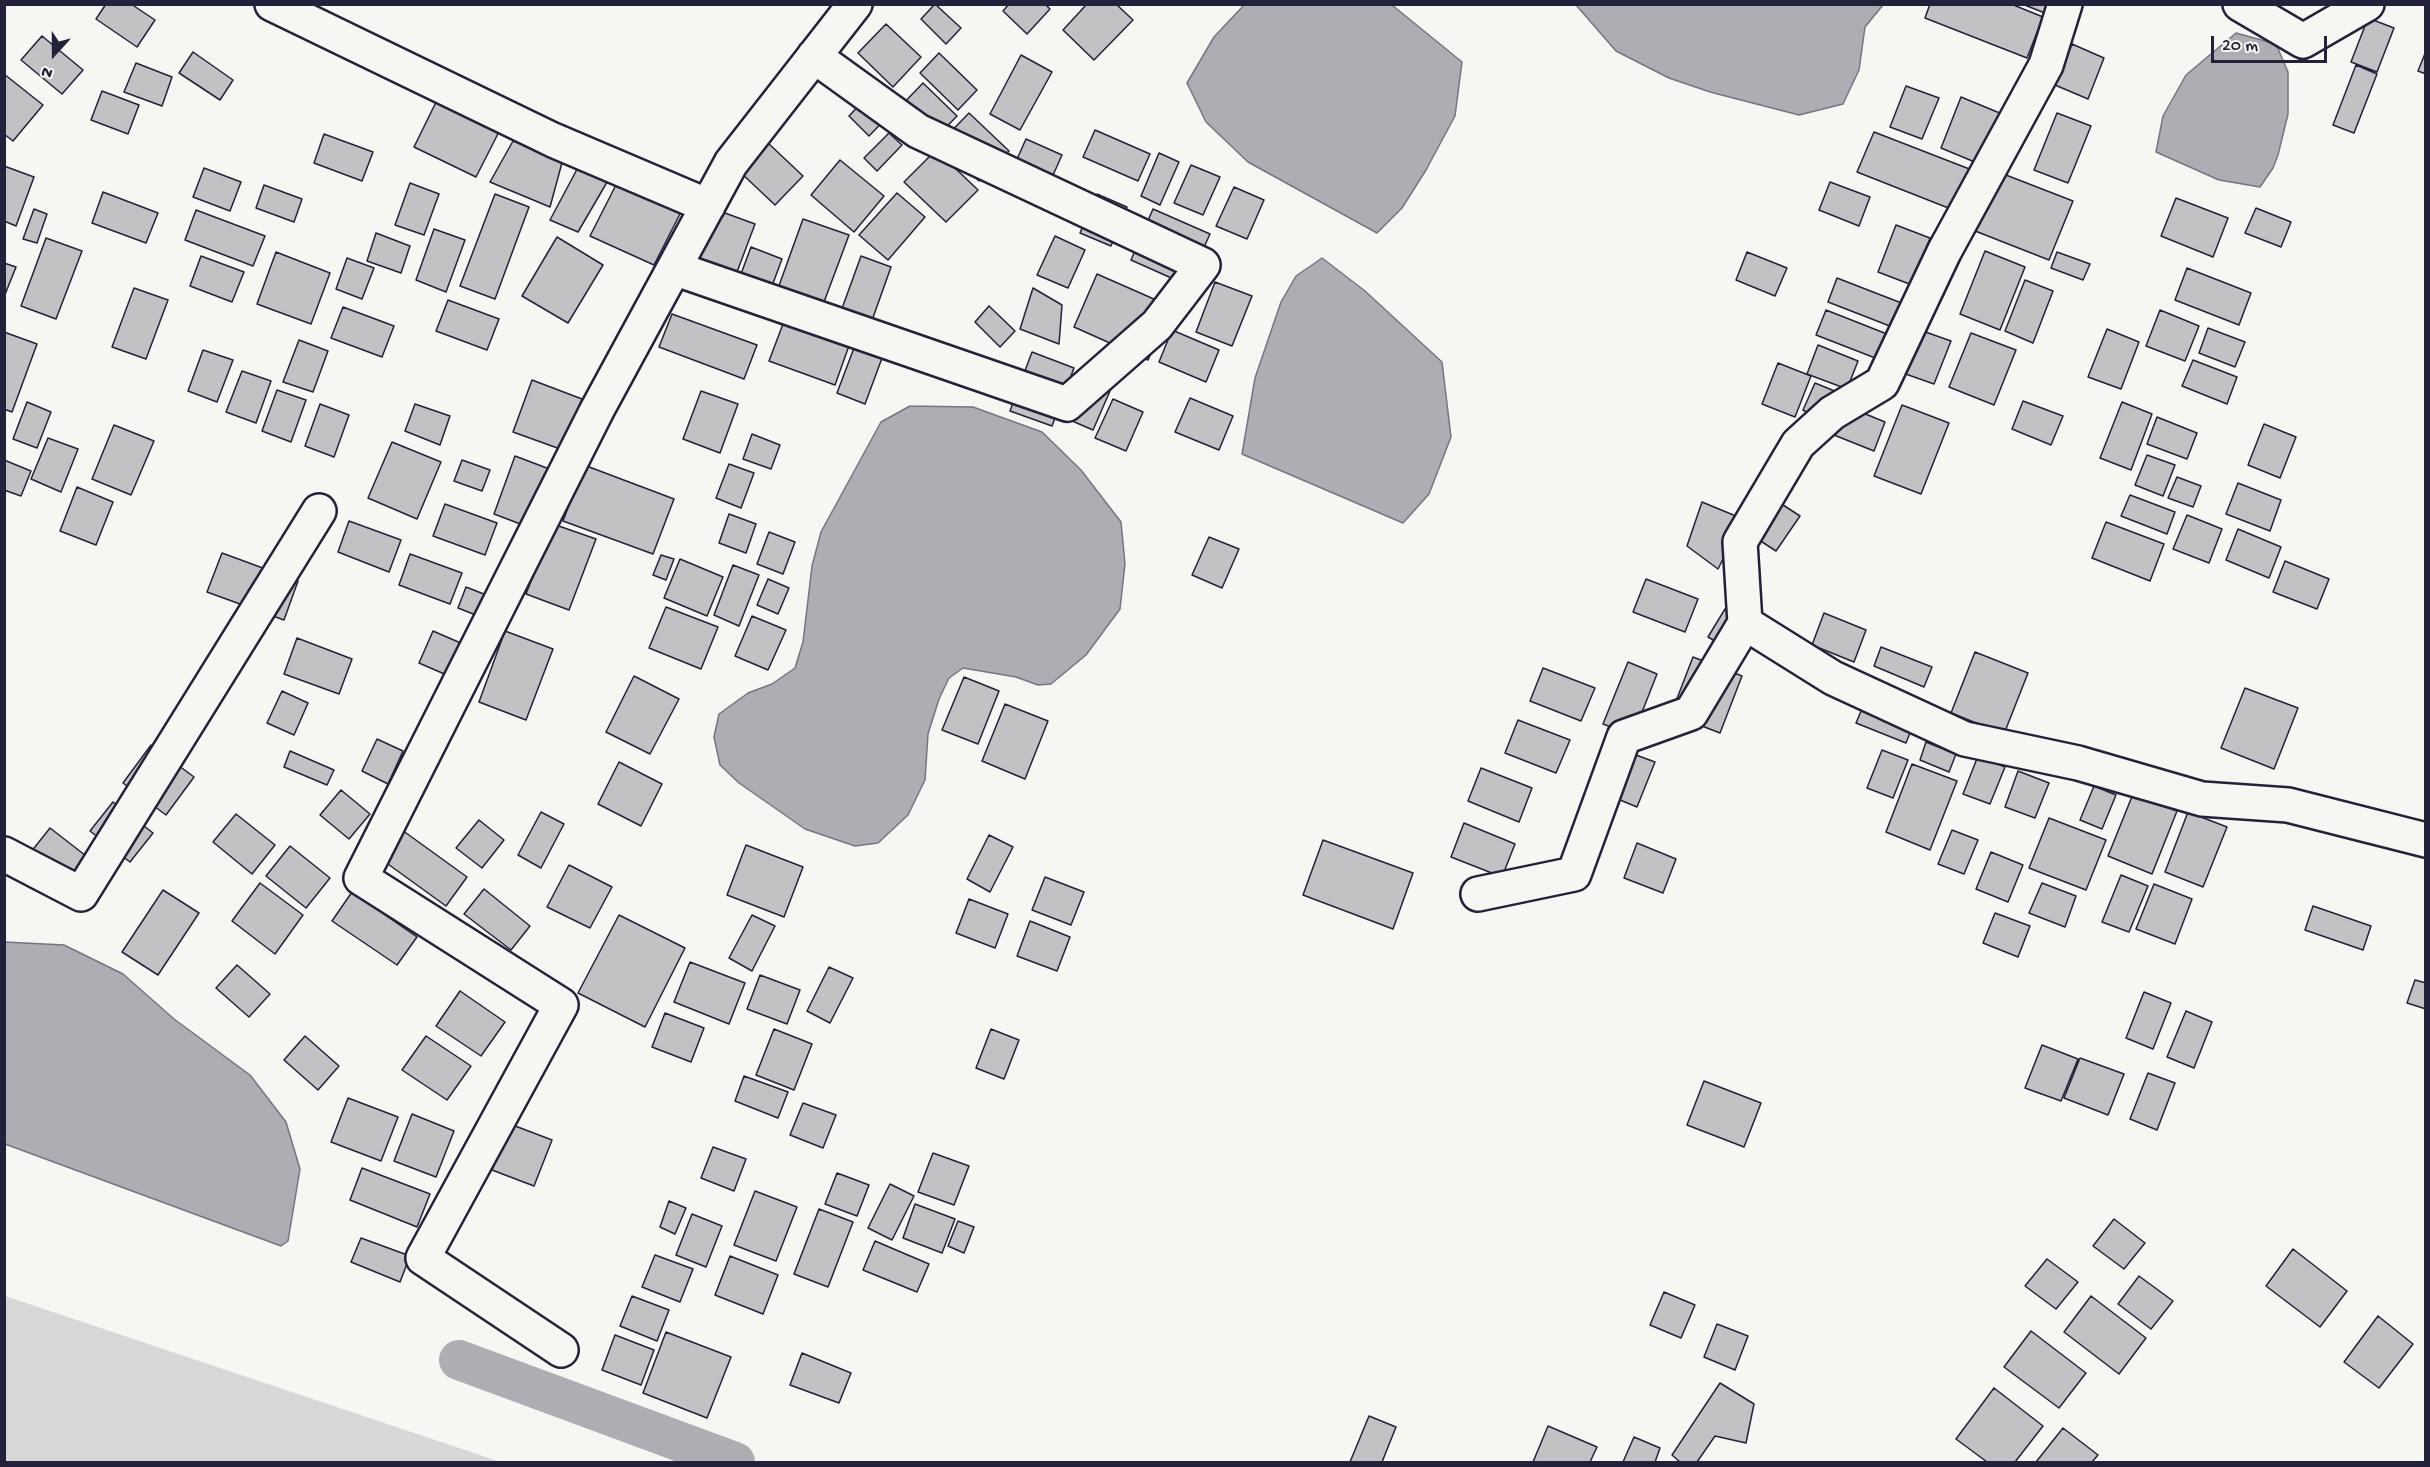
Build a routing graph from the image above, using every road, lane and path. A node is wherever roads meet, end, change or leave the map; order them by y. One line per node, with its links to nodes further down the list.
1 (272, 4): 7 (street)
2 (855, 4): 6 (street)
3 (2065, 4): 10 (street)
4 (2240, 4): 5 (street)
5 (2367, 4)
6 (814, 56): 7 (street); 8 (street)
7 (708, 206): 14 (street)
8 (688, 273)
9 (319, 512): 12 (street)
10 (1745, 623): 11 (street); 13 (street)
11 (2426, 840)
12 (4, 854)
13 (1478, 894)
14 (561, 1350)

